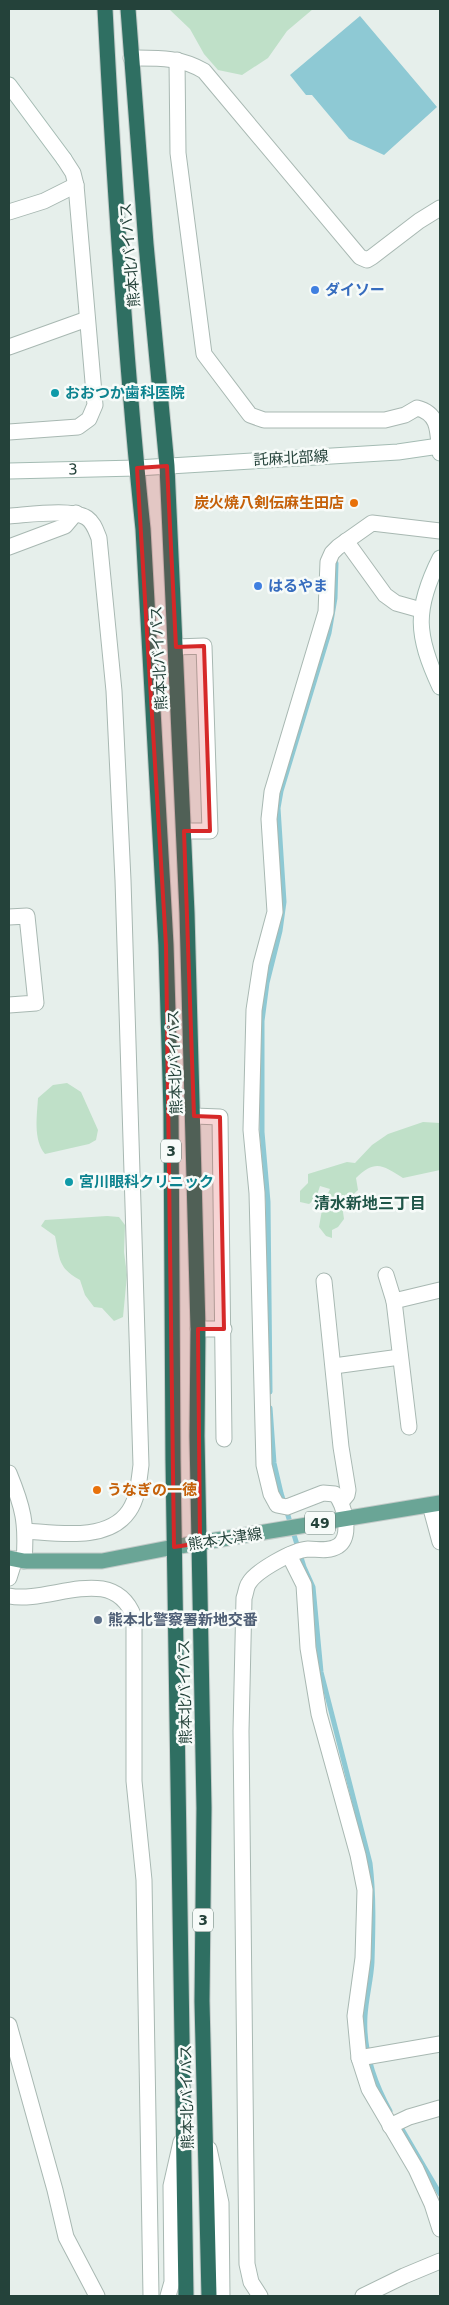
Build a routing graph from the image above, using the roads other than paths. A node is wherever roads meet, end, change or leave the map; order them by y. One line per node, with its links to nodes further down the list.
1 (105, 9): 14 (highway, 熊本北バイパス / 3)
2 (128, 9): 3 (highway, 熊本北バイパス / 3)
3 (131, 58): 4 (street); 13 (highway, 熊本北バイパス / 3)
4 (177, 60): 7 (street); 12 (street)
5 (9, 85): 6 (street)
6 (76, 185): 8 (street); 9 (street)
7 (440, 208)
8 (9, 212)
9 (87, 320): 10 (street); 11 (street)
10 (9, 347)
11 (9, 432)
12 (440, 448): 13 (street, 託麻北部線)
13 (167, 466): 14 (street, 託麻北部線); 23 (highway, 熊本北バイパス / 3)
14 (136, 468): 15 (street, 3); 46 (highway, 熊本北バイパス / 3)
15 (9, 471)
16 (76, 513): 17 (street); 20 (street); 43 (street)
17 (9, 516)
18 (440, 531): 19 (street)
19 (346, 541): 22 (street); 40 (street)
20 (9, 547)
21 (440, 558): 22 (street)
22 (421, 610): 24 (street)
23 (176, 647): 25 (highway, 熊本北バイパス / 3); 25 (street)
24 (440, 687)
25 (184, 831): 28 (highway, 熊本北バイパス / 3)
26 (9, 917): 27 (street)
27 (9, 1006)
28 (194, 1116): 33 (highway, 熊本北バイパス / 3); 34 (street)
29 (386, 1275): 32 (street)
30 (324, 1280): 36 (street)
31 (440, 1290): 32 (street)
32 (394, 1302): 35 (street)
33 (198, 1329): 34 (street); 45 (highway, 熊本北バイパス / 3)
34 (224, 1330): 38 (street)
35 (400, 1357): 36 (street); 37 (street)
36 (334, 1366): 40 (street)
37 (409, 1427)
38 (224, 1439)
39 (9, 1473): 43 (street)
40 (342, 1501): 42 (street)
41 (435, 1504): 42 (main road, 熊本大津線 / 49); 44 (street)
42 (346, 1519): 45 (main road, 熊本大津線 / 49); 47 (street)
43 (26, 1531): 48 (street)
44 (440, 1542)
45 (200, 1543): 46 (main road, 熊本大津線 / 49); 57 (highway, 熊本北バイパス / 3)
46 (174, 1547): 48 (main road, 熊本大津線 / 49); 58 (highway, 熊本北バイパス / 3)
47 (289, 1555): 53 (street); 68 (street)
48 (16, 1559): 49 (street)
49 (9, 1578)
50 (9, 1596): 63 (street)
51 (9, 2025): 54 (street)
52 (440, 2044): 53 (street)
53 (366, 2056): 56 (street)
54 (16, 2075): 62 (street)
55 (440, 2108): 56 (street)
56 (396, 2124): 59 (street)
57 (206, 2132): 66 (highway, 熊本北バイパス / 3); 67 (street)
58 (182, 2133): 64 (street); 65 (highway, 熊本北バイパス / 3)
59 (440, 2229)
60 (440, 2261): 61 (street)
61 (381, 2292): 69 (street)
62 (96, 2296)
63 (151, 2296)
64 (168, 2296)
65 (186, 2296)
66 (210, 2296)
67 (222, 2296)
68 (260, 2296)
69 (363, 2296)

